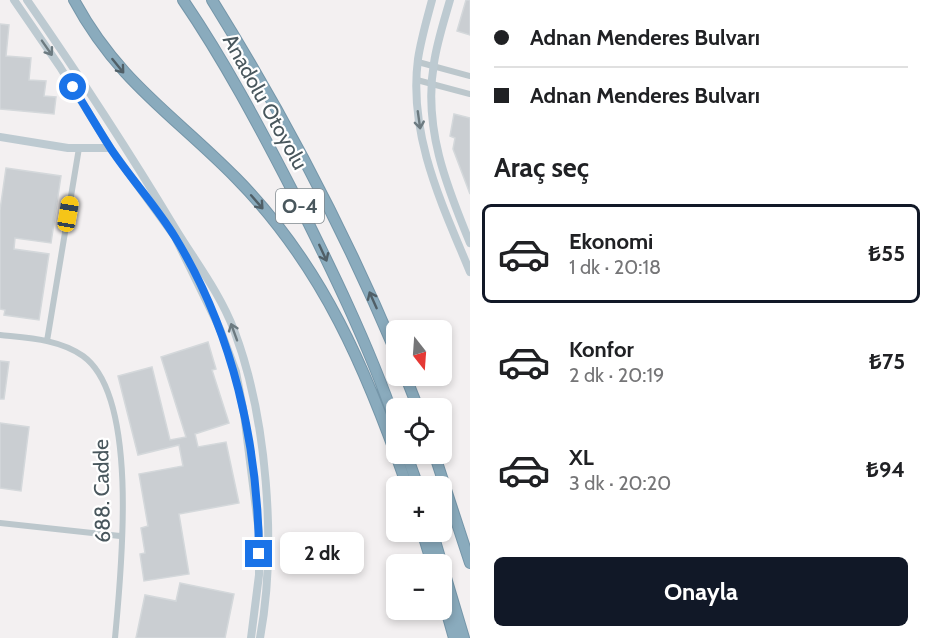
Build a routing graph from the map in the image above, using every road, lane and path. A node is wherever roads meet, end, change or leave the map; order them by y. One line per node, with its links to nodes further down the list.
1 (14, 0): 16 (street, one-way to 16)
2 (27, 0): 32 (street, one-way to 2)
3 (74, 0): 24 (highway, one-way to 24)
4 (183, 0): 22 (highway, Anadolu Otoyolu / O-4, one-way to 22)
5 (212, 0): 19 (highway, Anadolu Otoyolu / O-4, one-way to 5)
6 (432, 0): 8 (street)
7 (450, 0): 9 (street)
8 (418, 62): 9 (street); 11 (street)
9 (433, 65): 10 (street); 12 (street)
10 (470, 76)
11 (417, 80): 12 (street); 18 (street, one-way to 18)
12 (432, 84): 13 (street); 17 (street)
13 (470, 94)
14 (0, 137): 15 (street)
15 (79, 148): 16 (street); 21 (street)
16 (110, 148): 31 (street)
17 (470, 243)
18 (470, 272)
19 (386, 331)
20 (0, 335): 21 (street, 688. Cadde)
21 (47, 341): 26 (street, 688. Cadde)
22 (386, 399)
23 (438, 464): 28 (highway)
24 (403, 476)
25 (0, 523): 26 (street)
26 (120, 536): 30 (street, 688. Cadde)
27 (435, 542): 34 (highway)
28 (470, 563)
29 (449, 620): 33 (highway)
30 (115, 638)
31 (251, 638)
32 (260, 638)
33 (454, 638)
34 (464, 638)

